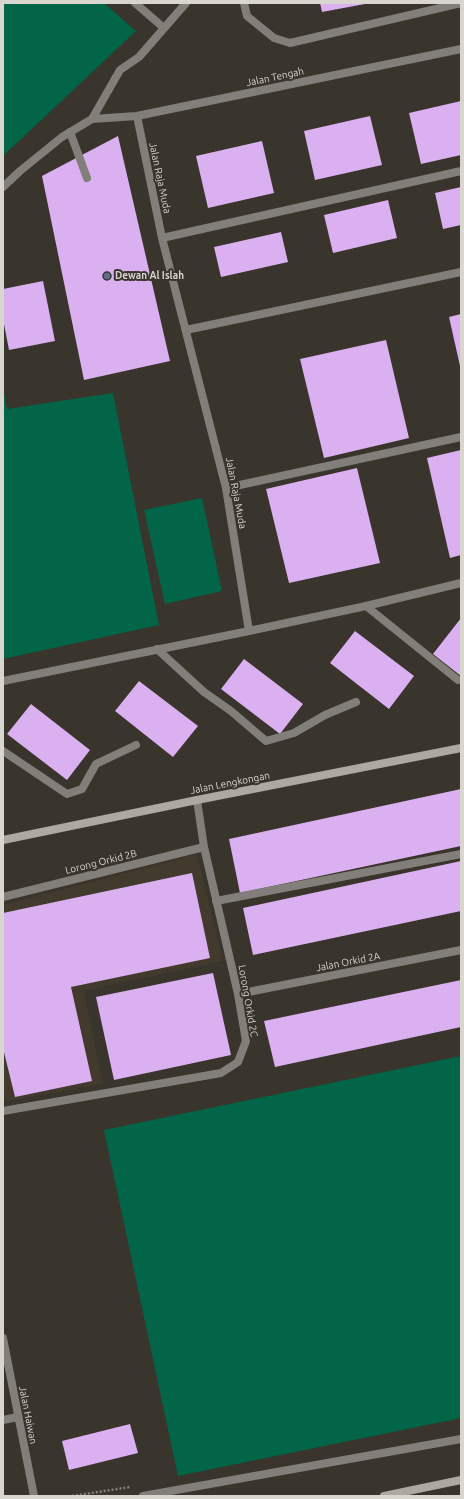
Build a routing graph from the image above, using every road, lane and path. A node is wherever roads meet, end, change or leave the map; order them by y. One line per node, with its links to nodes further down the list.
1 (135, 3): 5 (street)
2 (186, 3): 5 (street, Jalan Tengah)
3 (244, 3): 4 (street)
4 (461, 4)
5 (164, 28): 8 (street, Jalan Tengah)
6 (461, 49): 7 (street, Jalan Tengah)
7 (137, 116): 8 (street, Jalan Tengah); 13 (street, Jalan Raja Muda)
8 (92, 119): 9 (street, Jalan Tengah)
9 (70, 132): 11 (street); 12 (street, Jalan Tengah)
10 (461, 171): 13 (street)
11 (87, 178)
12 (3, 187)
13 (162, 238): 15 (street, Jalan Raja Muda)
14 (461, 272): 15 (street)
15 (186, 330): 17 (street, Jalan Raja Muda)
16 (461, 437): 17 (street)
17 (226, 488): 20 (street, Jalan Raja Muda)
18 (461, 583): 19 (street)
19 (366, 606): 20 (street); 22 (street)
20 (249, 631): 21 (street)
21 (157, 649): 23 (street); 24 (street)
22 (458, 680)
23 (3, 681)
24 (356, 702)
25 (136, 745): 27 (street)
26 (461, 748): 28 (street, Jalan Lengkongan)
27 (3, 751)
28 (197, 800): 29 (street, Jalan Lengkongan); 30 (street, Lorong Orkid 2C)
29 (3, 840)
30 (204, 847): 32 (street, Lorong Orkid 2B); 33 (street, Lorong Orkid 2C)
31 (461, 854): 33 (street)
32 (3, 897)
33 (216, 901): 35 (street, Lorong Orkid 2C)
34 (461, 950): 35 (street, Jalan Orkid 2A)
35 (238, 994): 36 (street, Lorong Orkid 2C)
36 (3, 1111)
37 (3, 1338): 38 (street, Jalan Haiwan)
38 (18, 1417): 39 (street); 43 (street, Jalan Haiwan)
39 (3, 1420)
40 (461, 1439): 45 (street)
41 (461, 1480): 46 (street)
42 (131, 1487): 44 (path)
43 (34, 1496)
44 (72, 1496)
45 (143, 1496)
46 (384, 1496)

